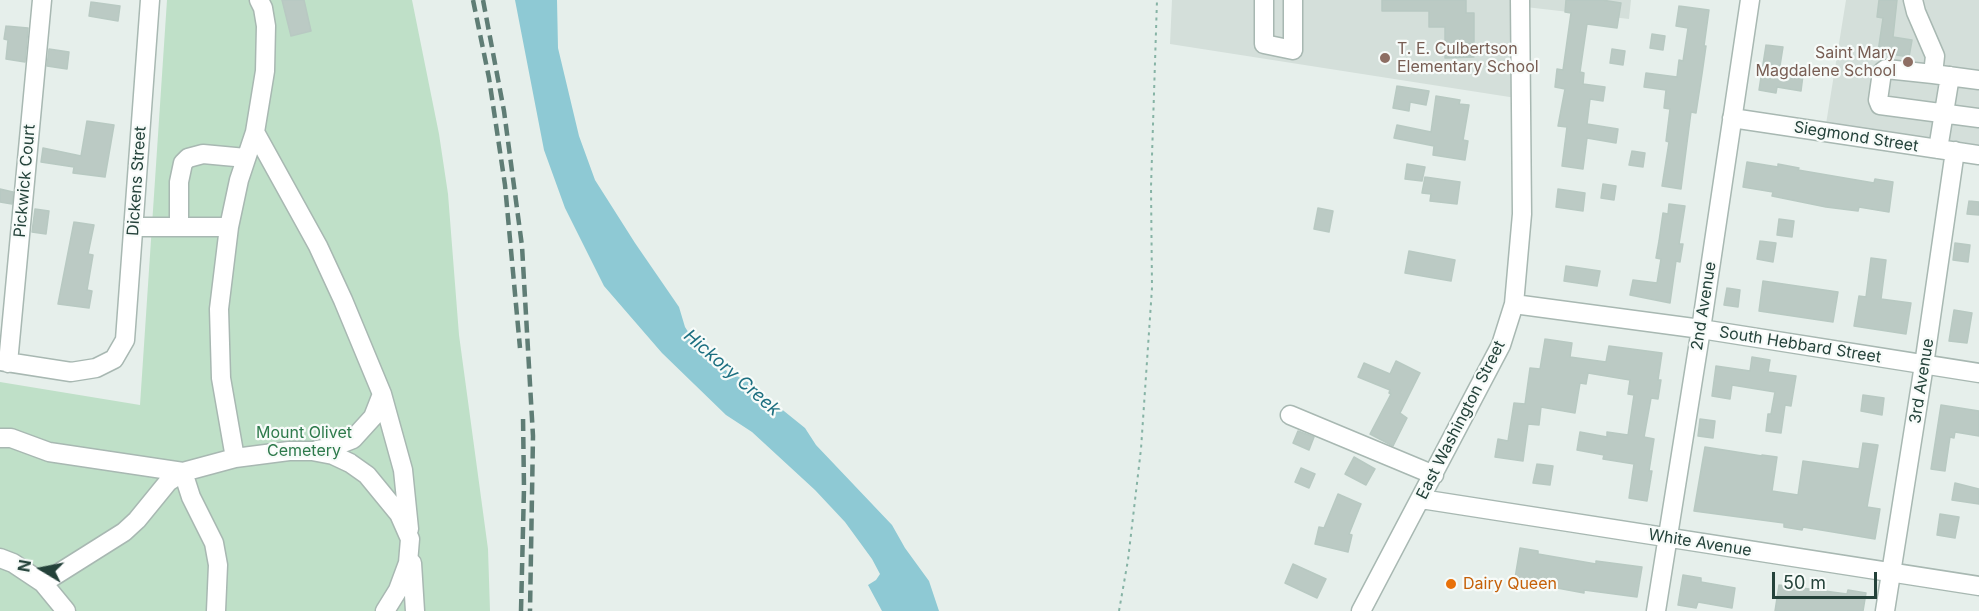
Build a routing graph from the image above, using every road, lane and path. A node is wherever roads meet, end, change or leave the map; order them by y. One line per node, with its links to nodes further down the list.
1 (42, 0): 24 (street, Pickwick Court)
2 (150, 0): 19 (street, Dickens Street)
3 (259, 0): 15 (street)
4 (1157, 0): 46 (path)
5 (1264, 0): 6 (street)
6 (1293, 0)
7 (1520, 0): 22 (street, East Washington Street)
8 (1750, 0): 13 (street, 2nd Avenue)
9 (1913, 0): 10 (street, 3rd Avenue)
10 (1942, 75): 11 (street); 12 (street, 3rd Avenue); 12 (street)
11 (1979, 80)
12 (1944, 114): 14 (street); 16 (street, 3rd Avenue)
13 (1732, 118): 16 (street, Siegmond Street); 23 (street, 2nd Avenue)
14 (1979, 118)
15 (255, 132): 18 (street); 27 (street)
16 (1947, 150): 17 (street, Siegmond Street); 25 (street, 3rd Avenue)
17 (1979, 155)
18 (246, 158): 20 (street); 21 (street)
19 (134, 227): 20 (street); 24 (street, Dickens Street)
20 (179, 227): 21 (street)
21 (229, 227): 31 (street)
22 (1514, 304): 23 (street, South Hebbard Street); 33 (street, East Washington Street)
23 (1701, 329): 25 (street, South Hebbard Street); 35 (street, 2nd Avenue)
24 (4, 362)
25 (1924, 365): 26 (street, South Hebbard Street); 39 (street, 3rd Avenue)
26 (1979, 374)
27 (382, 394): 30 (street); 36 (street)
28 (1290, 415): 33 (street)
29 (0, 438): 32 (street)
30 (312, 451): 31 (street); 36 (street)
31 (235, 458): 32 (street)
32 (183, 472): 40 (street); 43 (street)
33 (1434, 475): 34 (street, East Washington Street)
34 (1421, 500): 35 (street, White Avenue); 47 (street, East Washington Street)
35 (1668, 538): 39 (street, White Avenue); 48 (street, 2nd Avenue)
36 (410, 539): 44 (street); 45 (street)
37 (0, 546): 38 (street)
38 (6, 561): 40 (street)
39 (1892, 573): 41 (street, White Avenue); 49 (street, 3rd Avenue)
40 (43, 583): 42 (street)
41 (1979, 586)
42 (66, 611)
43 (216, 611)
44 (385, 611)
45 (415, 611)
46 (1119, 611)
47 (1362, 611)
48 (1656, 611)
49 (1885, 611)

